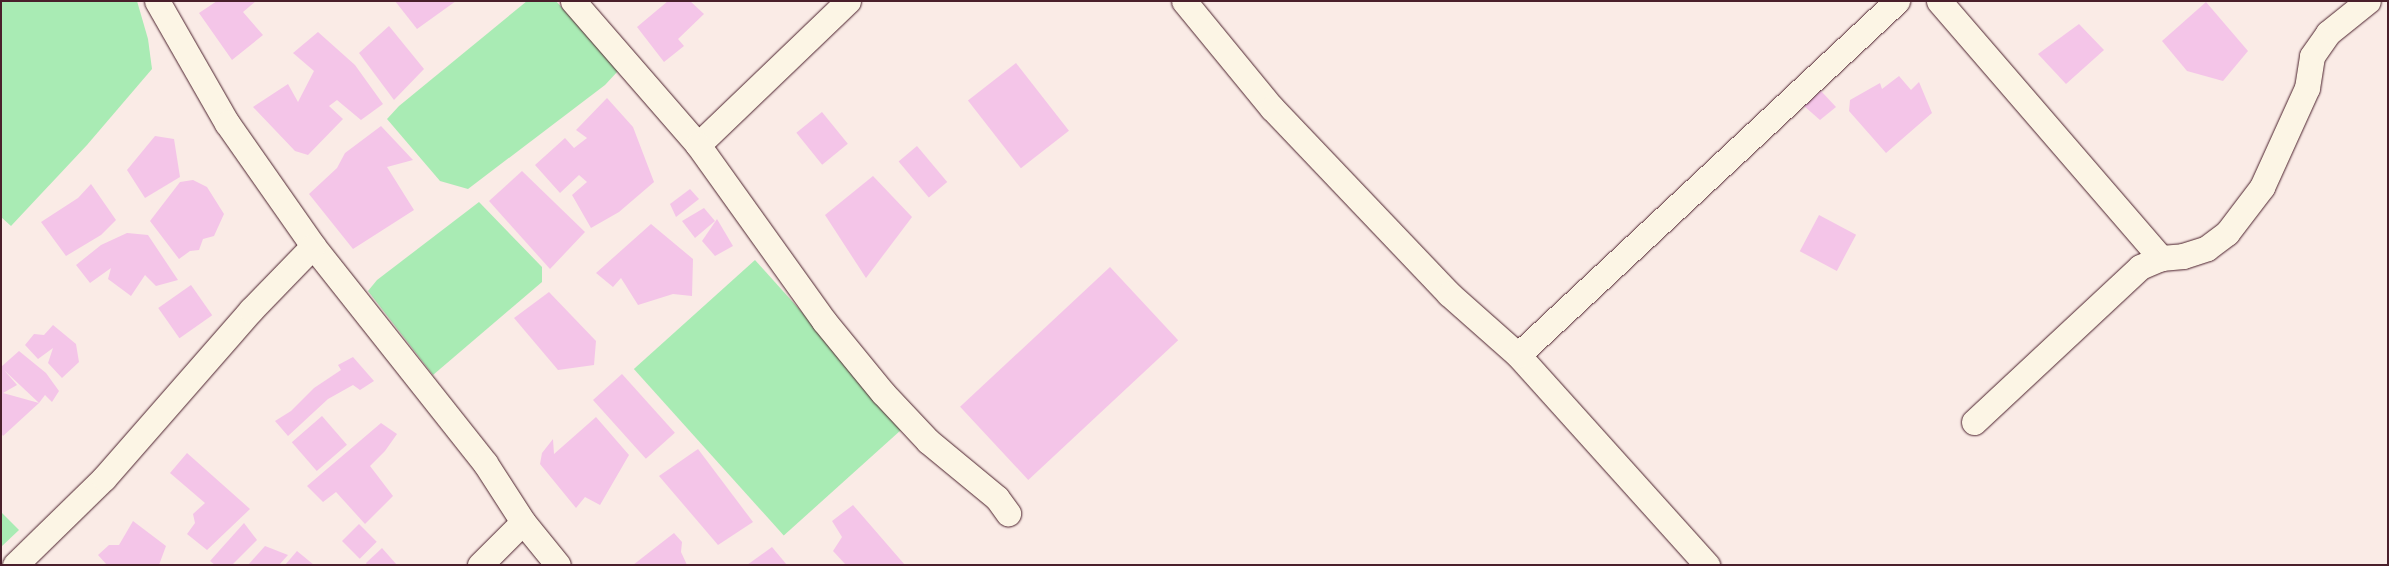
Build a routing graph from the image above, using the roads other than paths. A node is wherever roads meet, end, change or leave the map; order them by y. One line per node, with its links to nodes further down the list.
1 (157, 1): 9 (street)
2 (573, 1): 8 (street)
3 (848, 1): 8 (street)
4 (1184, 1): 11 (street)
5 (1896, 1): 11 (street)
6 (1939, 1): 10 (street)
7 (2368, 1): 10 (street)
8 (698, 145): 13 (street)
9 (313, 246): 14 (street); 15 (street)
10 (2161, 258): 12 (street)
11 (1518, 355): 18 (street)
12 (1974, 422)
13 (1008, 513)
14 (523, 522): 16 (street); 17 (street)
15 (15, 565)
16 (480, 565)
17 (558, 565)
18 (1707, 565)

